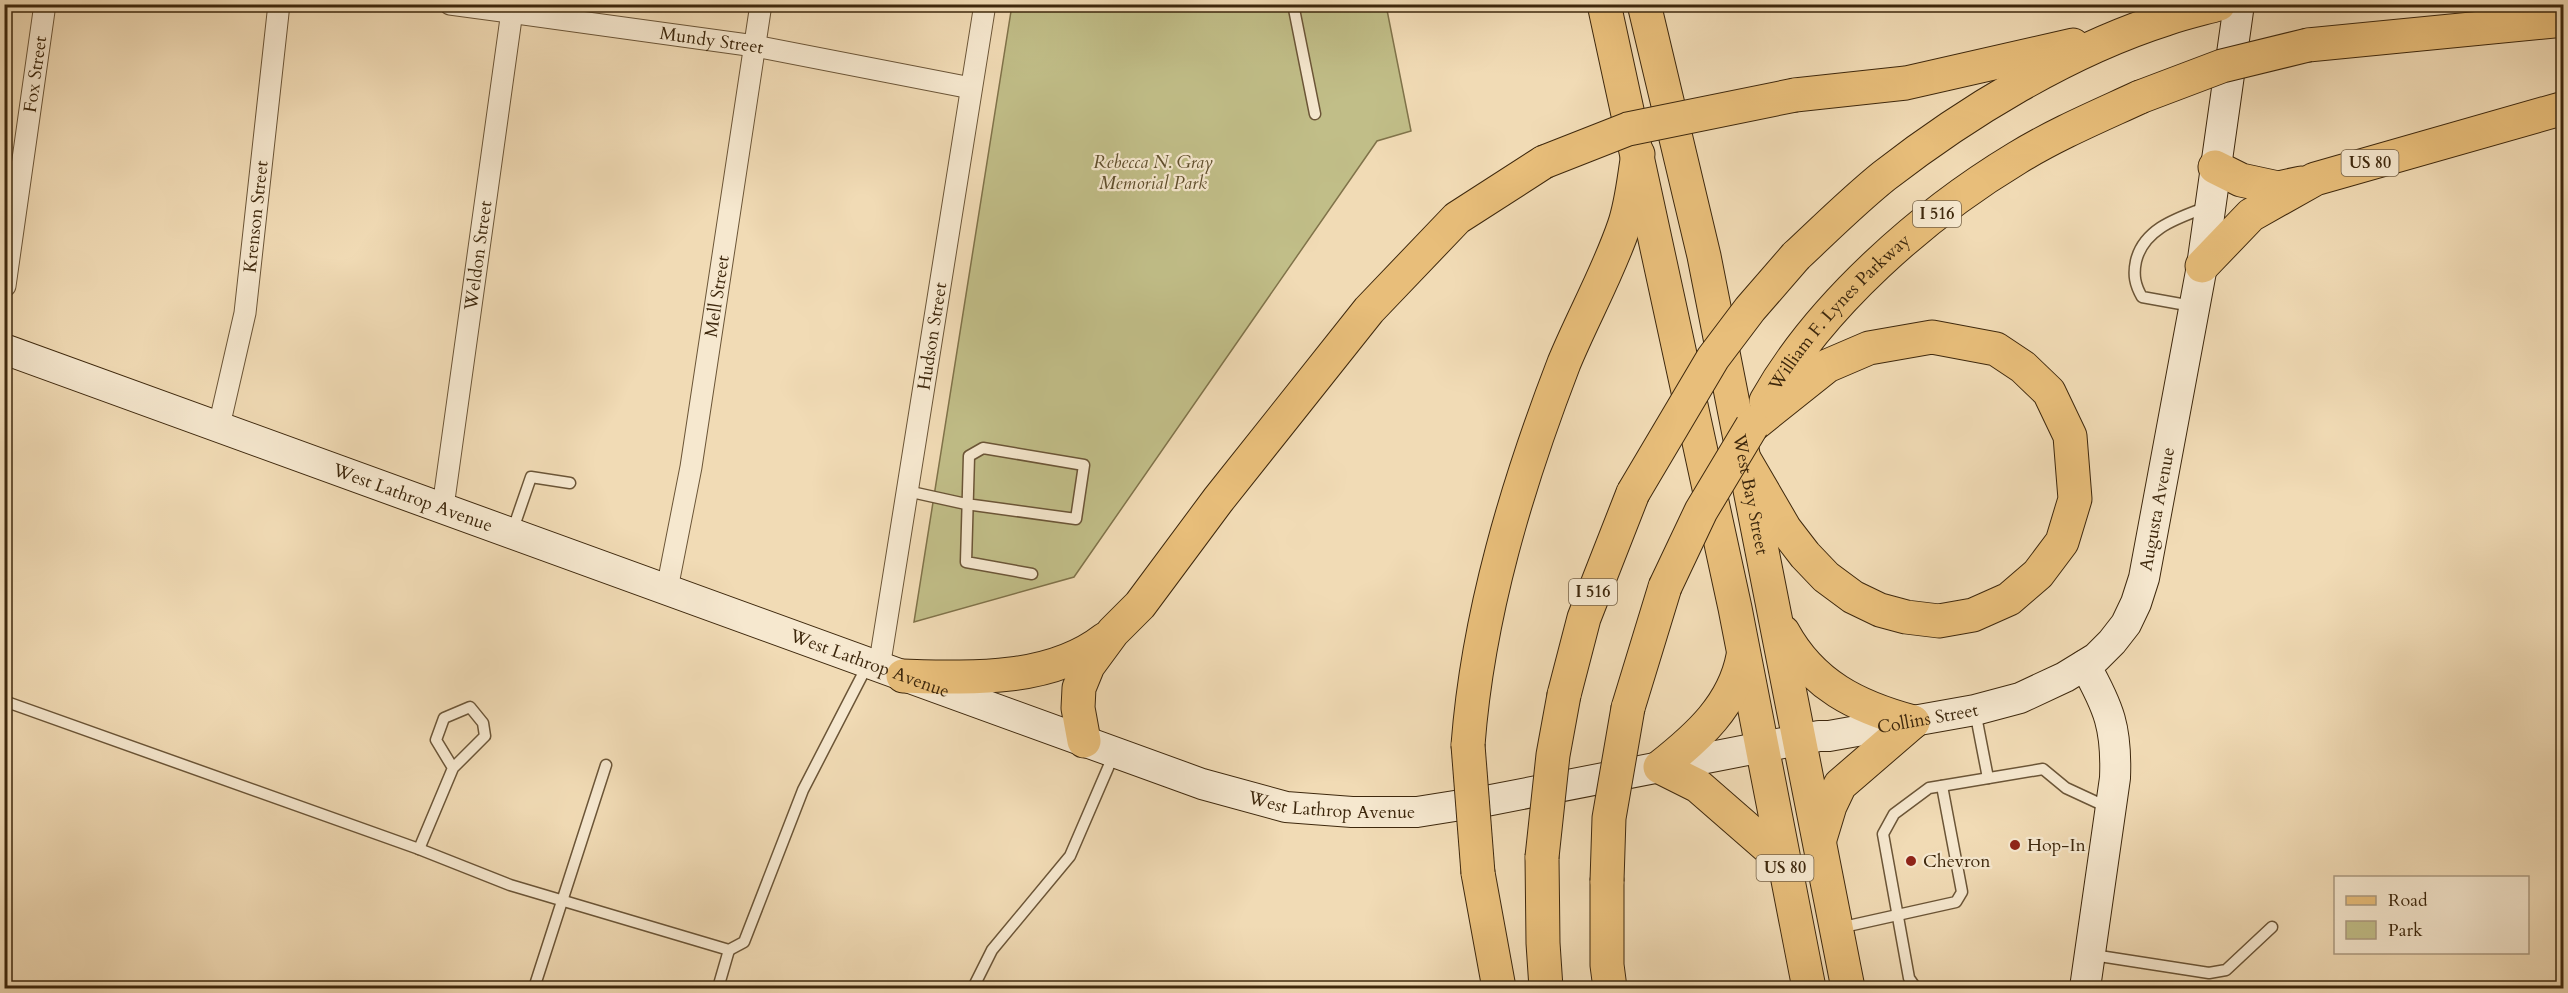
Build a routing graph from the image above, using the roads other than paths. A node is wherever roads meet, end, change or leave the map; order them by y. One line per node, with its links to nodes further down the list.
1 (45, 4): 23 (street, Fox Street)
2 (279, 4): 27 (street, Krenson Street)
3 (450, 4): 11 (street, Mundy Street)
4 (761, 4): 14 (street, Mell Street)
5 (985, 4): 15 (street, Hudson Street)
6 (1293, 4): 17 (lane)
7 (1604, 4): 18 (main road)
8 (1644, 4): 28 (main road, West Bay Street)
9 (2219, 4): 13 (main road, I 516)
10 (2239, 4): 19 (street, Augusta Avenue)
11 (512, 9): 14 (street, Mundy Street); 32 (street, Weldon Street)
12 (2564, 20): 26 (main road, William F. Lynes Parkway / I 516, bridge)
13 (2122, 36): 37 (main road, bridge); 67 (main road, I 516, bridge)
14 (755, 46): 15 (street, Mundy Street); 35 (street, Mell Street)
15 (970, 88): 30 (street, Hudson Street)
16 (2564, 108): 20 (main road, US 80)
17 (1315, 114)
18 (1638, 154): 38 (main road); 66 (main road, bridge)
19 (2215, 167): 20 (main road); 21 (street, Augusta Avenue)
20 (2315, 179): 22 (main road, US 80)
21 (2210, 206): 22 (street, Augusta Avenue); 24 (lane)
22 (2202, 266): 24 (street, Augusta Avenue)
23 (5, 286)
24 (2195, 306): 39 (street, Augusta Avenue)
25 (4, 349): 27 (street, West Lathrop Avenue)
26 (1783, 389): 28 (main road); 68 (main road, bridge)
27 (219, 426): 32 (street, West Lathrop Avenue)
28 (1746, 462): 36 (main road, West Bay Street)
29 (570, 483): 33 (lane)
30 (907, 491): 31 (lane); 40 (street, Hudson Street)
31 (966, 504): 31 (lane); 34 (lane)
32 (443, 507): 33 (street, West Lathrop Avenue)
33 (512, 532): 35 (street, West Lathrop Avenue)
34 (1032, 574)
35 (667, 589): 40 (street, West Lathrop Avenue)
36 (1777, 620): 43 (main road); 44 (main road, West Bay Street)
37 (1113, 632): 40 (main road); 45 (main road)
38 (1743, 654): 46 (main road); 49 (main road)
39 (2085, 665): 42 (street, Collins Street); 53 (street)
40 (883, 669): 45 (street, West Lathrop Avenue); 61 (lane)
41 (4, 701): 55 (lane)
42 (1975, 710): 43 (street, Collins Street); 51 (lane)
43 (1913, 722): 44 (street, Collins Street); 54 (main road)
44 (1800, 740): 46 (street, Collins Street); 54 (main road, West Bay Street)
45 (1084, 741): 47 (street, West Lathrop Avenue)
46 (1761, 747): 49 (street, West Lathrop Avenue); 56 (main road, US 80)
47 (1115, 751): 49 (street, West Lathrop Avenue); 65 (lane)
48 (606, 765): 57 (lane)
49 (1660, 767): 56 (main road)
50 (453, 768): 50 (lane); 55 (lane)
51 (1988, 778): 52 (lane); 53 (lane)
52 (1942, 786): 58 (lane); 58 (lane)
53 (2110, 808): 62 (street)
54 (1820, 841): 60 (main road, West Bay Street / US 80)
55 (419, 849): 57 (lane)
56 (1784, 861): 69 (main road, US 80)
57 (562, 901): 61 (lane); 63 (lane)
58 (1898, 916): 60 (lane); 71 (lane)
59 (2272, 927): 62 (lane)
60 (1837, 928): 70 (main road, West Bay Street / US 80)
61 (729, 950): 64 (lane)
62 (2090, 954): 72 (street)
63 (534, 988)
64 (718, 988)
65 (972, 988)
66 (1499, 988)
67 (1546, 988)
68 (1610, 988)
69 (1809, 988)
70 (1848, 988)
71 (1916, 988)
72 (2085, 988)

